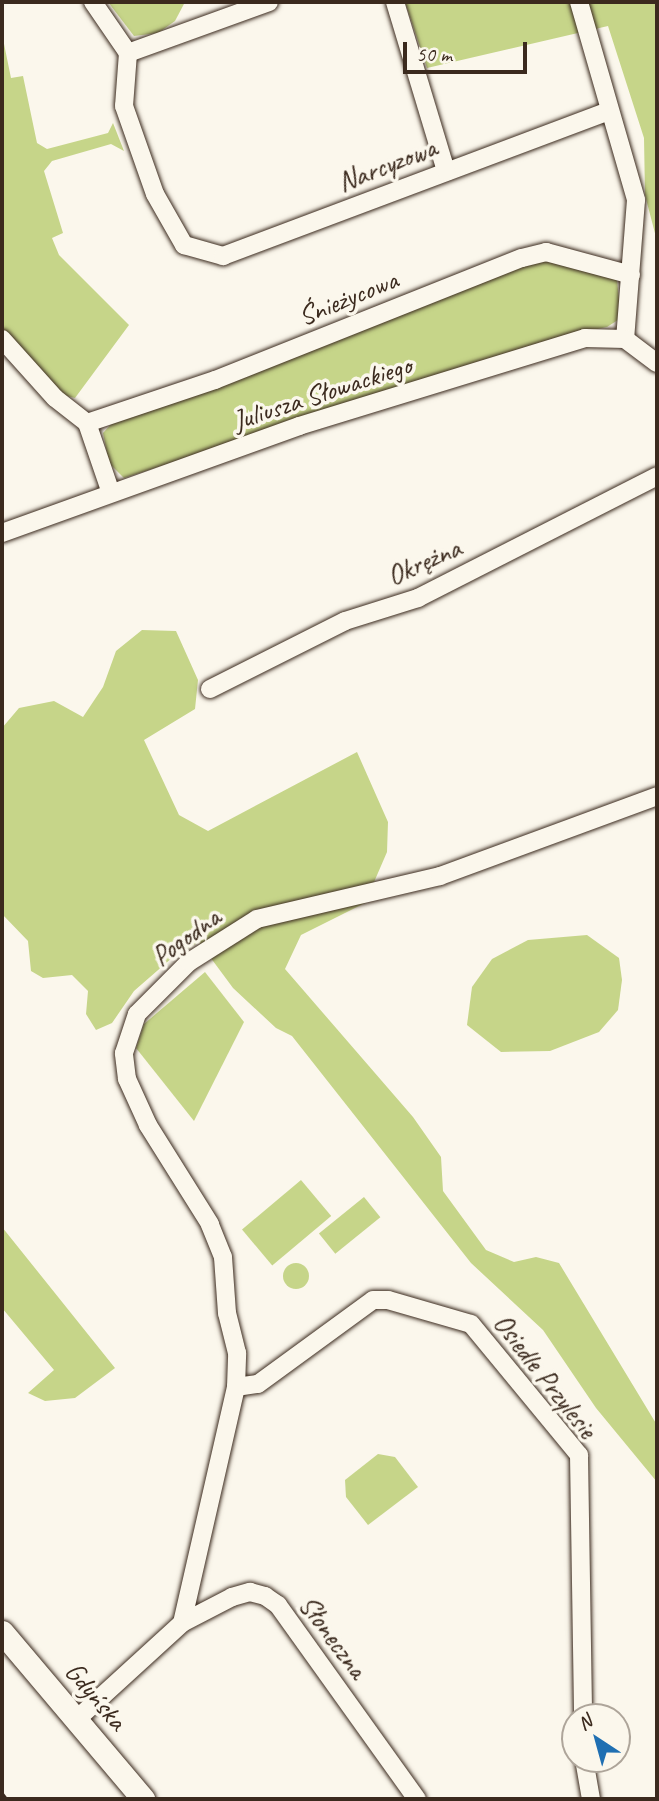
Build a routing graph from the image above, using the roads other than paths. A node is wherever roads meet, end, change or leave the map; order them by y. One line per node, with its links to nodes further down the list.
1 (93, 2): 5 (street)
2 (269, 2): 5 (street)
3 (396, 2): 7 (street)
4 (579, 2): 6 (street)
5 (128, 53): 7 (street, Narcyzowa)
6 (608, 111): 7 (street, Narcyzowa); 8 (street)
7 (446, 171)
8 (631, 275): 10 (street); 12 (street, Śnieżycowa)
9 (2, 339): 12 (street)
10 (625, 339): 11 (street); 14 (street, Juliusza Słowackiego)
11 (657, 363)
12 (87, 424): 14 (street)
13 (657, 476): 16 (street, Okrężna)
14 (111, 493): 15 (street, Juliusza Słowackiego)
15 (2, 533)
16 (209, 689)
17 (657, 796): 18 (street, Pogodna)
18 (236, 1387): 19 (street); 21 (street, Osiedle Przylesie)
19 (182, 1623): 22 (street, Słoneczna); 25 (street, Słoneczna)
20 (2, 1632): 22 (main road, Gdyńska)
21 (583, 1703)
22 (77, 1719): 24 (main road, Gdyńska)
23 (586, 1773): 26 (street)
24 (143, 1799)
25 (417, 1799)
26 (591, 1799)

